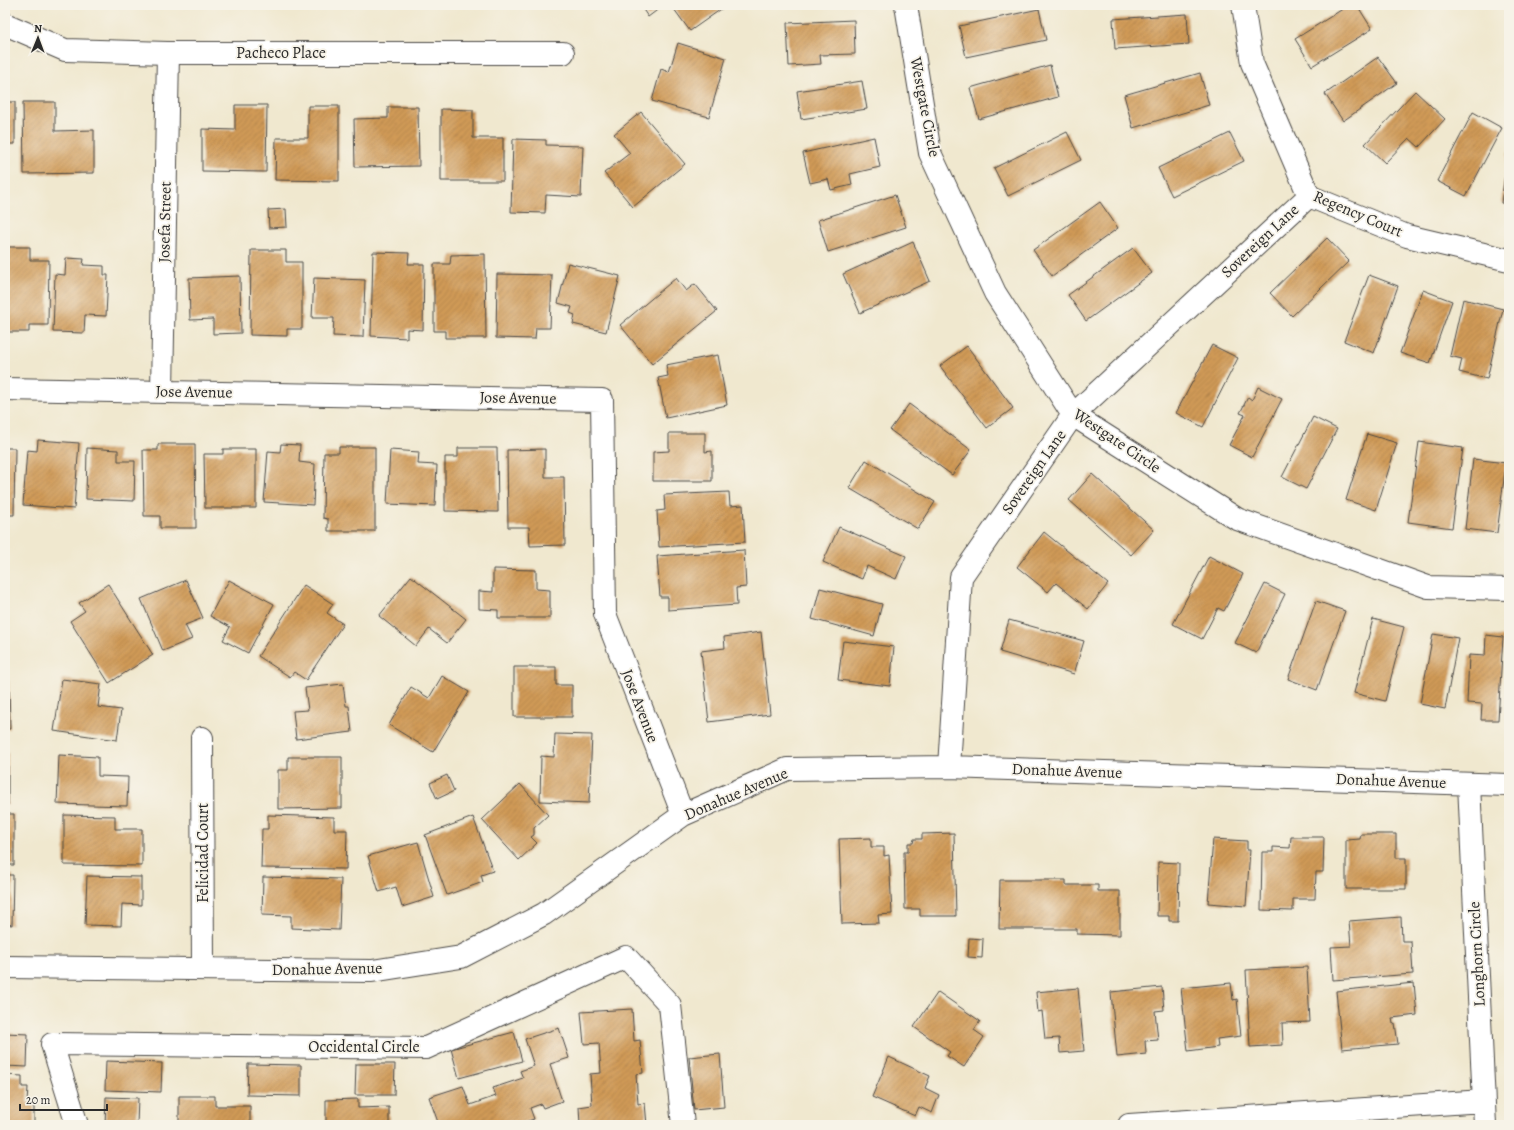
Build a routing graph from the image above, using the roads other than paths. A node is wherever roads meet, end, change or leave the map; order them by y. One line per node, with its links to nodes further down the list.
1 (906, 5): 10 (street, Westgate Circle)
2 (1243, 5): 6 (street, Regency Court)
3 (5, 24): 4 (street, Pacheco Place)
4 (168, 53): 5 (street, Pacheco Place); 9 (street, Josefa Street)
5 (563, 53)
6 (1309, 196): 7 (street, Regency Court); 10 (street, Sovereign Lane)
7 (1509, 260)
8 (5, 389): 9 (street, Jose Avenue)
9 (162, 391): 16 (street, Jose Avenue)
10 (1074, 415): 11 (street, Westgate Circle); 13 (street, Sovereign Lane)
11 (1509, 589)
12 (202, 738): 18 (street, Felicidad Court)
13 (949, 767): 14 (street, Donahue Avenue); 16 (street, Donahue Avenue)
14 (1469, 784): 15 (street, Donahue Avenue); 19 (street, Longhorn Circle)
15 (1509, 785)
16 (683, 815): 18 (street, Donahue Avenue)
17 (5, 967): 18 (street, Donahue Avenue)
18 (203, 968)
19 (1483, 1101): 22 (street); 23 (street, Longhorn Circle)
20 (77, 1125): 21 (street, Occidental Circle)
21 (683, 1125)
22 (1129, 1125)
23 (1484, 1125)

